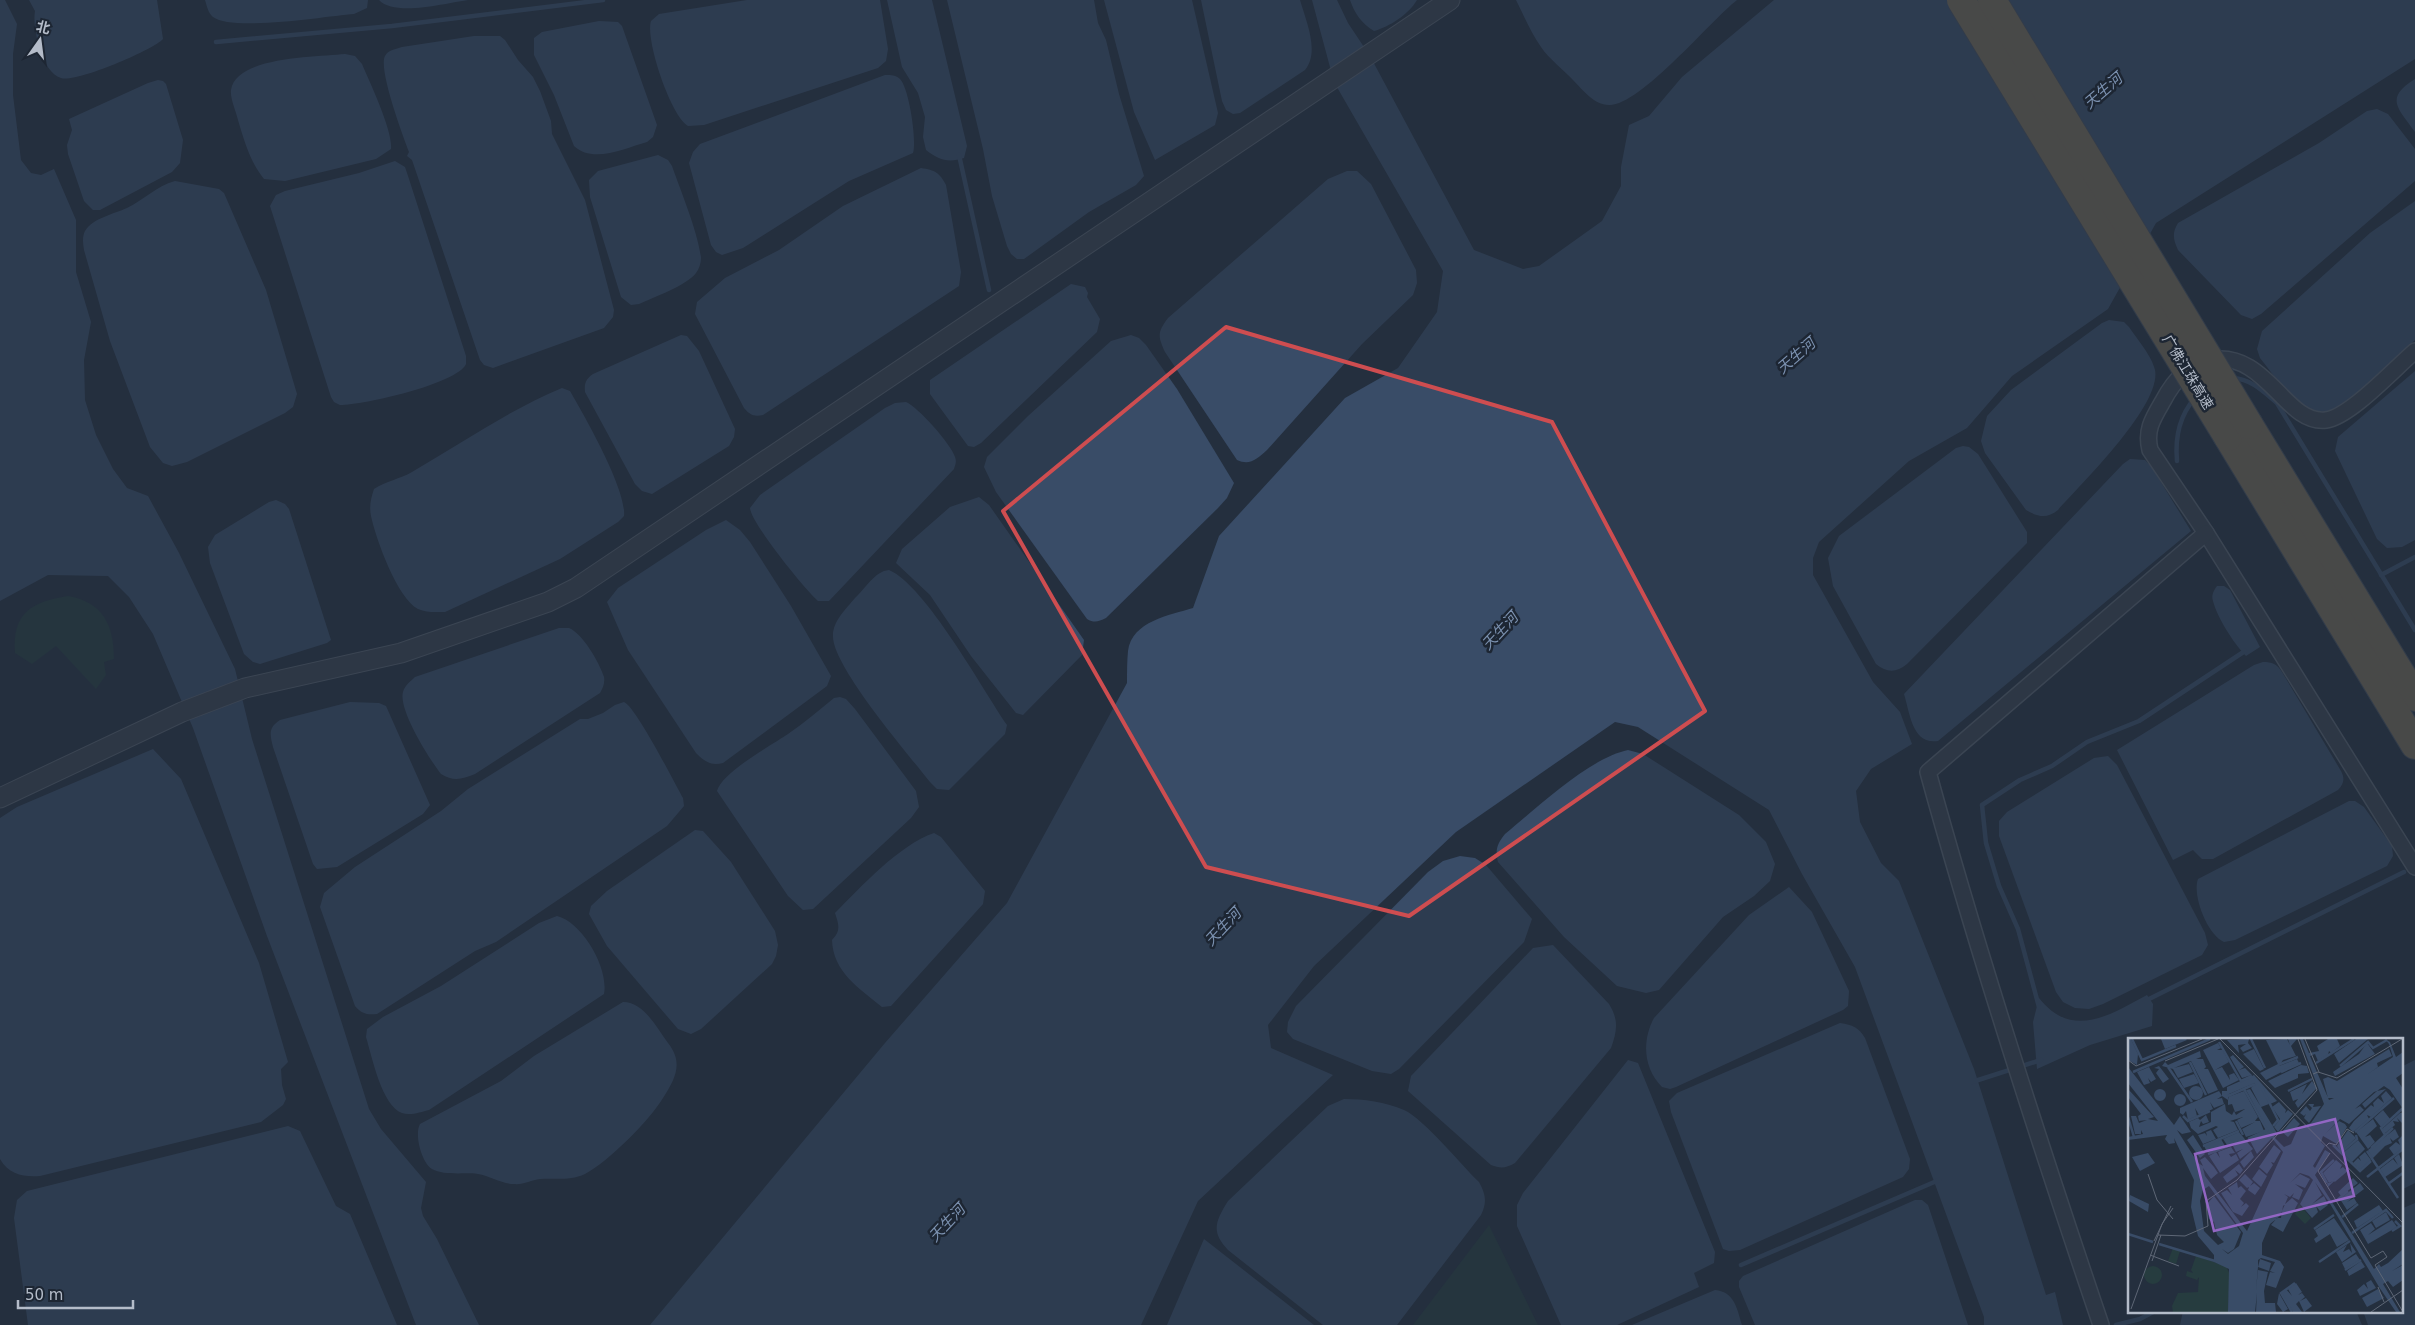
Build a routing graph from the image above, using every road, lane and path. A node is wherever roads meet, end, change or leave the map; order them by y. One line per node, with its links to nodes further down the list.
1 (1450, 0): 9 (street)
2 (1961, 0): 5 (highway, 广佛江珠高速, bridge)
3 (1992, 0): 5 (highway, 广佛江珠高速, bridge)
4 (2415, 351): 6 (street)
5 (2238, 431): 7 (highway, 广佛江珠高速); 8 (highway, 广佛江珠高速)
6 (2206, 533): 10 (street); 11 (street)
7 (2415, 697)
8 (2415, 745)
9 (0, 798)
10 (2415, 867)
11 (2101, 1325)

